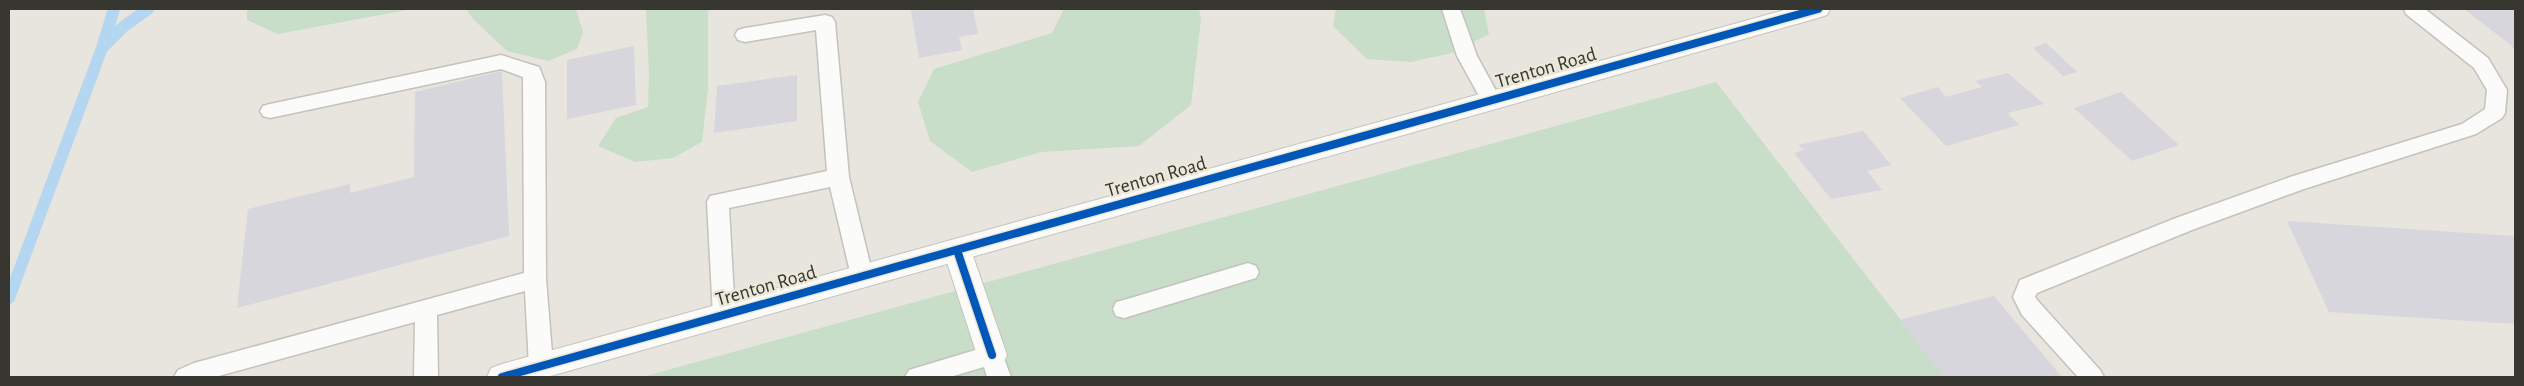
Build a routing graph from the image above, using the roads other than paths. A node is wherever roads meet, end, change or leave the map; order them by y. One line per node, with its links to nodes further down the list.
1 (1450, 9): 5 (lane)
2 (1818, 9): 5 (main road, Trenton Road)
3 (2413, 9): 21 (lane)
4 (746, 35): 7 (lane)
5 (1491, 100): 8 (main road, Trenton Road)
6 (270, 111): 11 (lane)
7 (838, 177): 10 (lane); 14 (lane)
8 (957, 250): 10 (main road, Trenton Road); 16 (main road)
9 (1248, 272): 12 (lane)
10 (862, 276): 14 (main road, Trenton Road)
11 (535, 279): 13 (lane); 15 (lane)
12 (1124, 309)
13 (426, 310): 17 (lane); 18 (lane)
14 (724, 315): 15 (main road, Trenton Road)
15 (541, 366): 19 (main road, Trenton Road)
16 (996, 366): 20 (lane)
17 (186, 377)
18 (426, 377)
19 (502, 377)
20 (917, 377)
21 (2092, 377)

